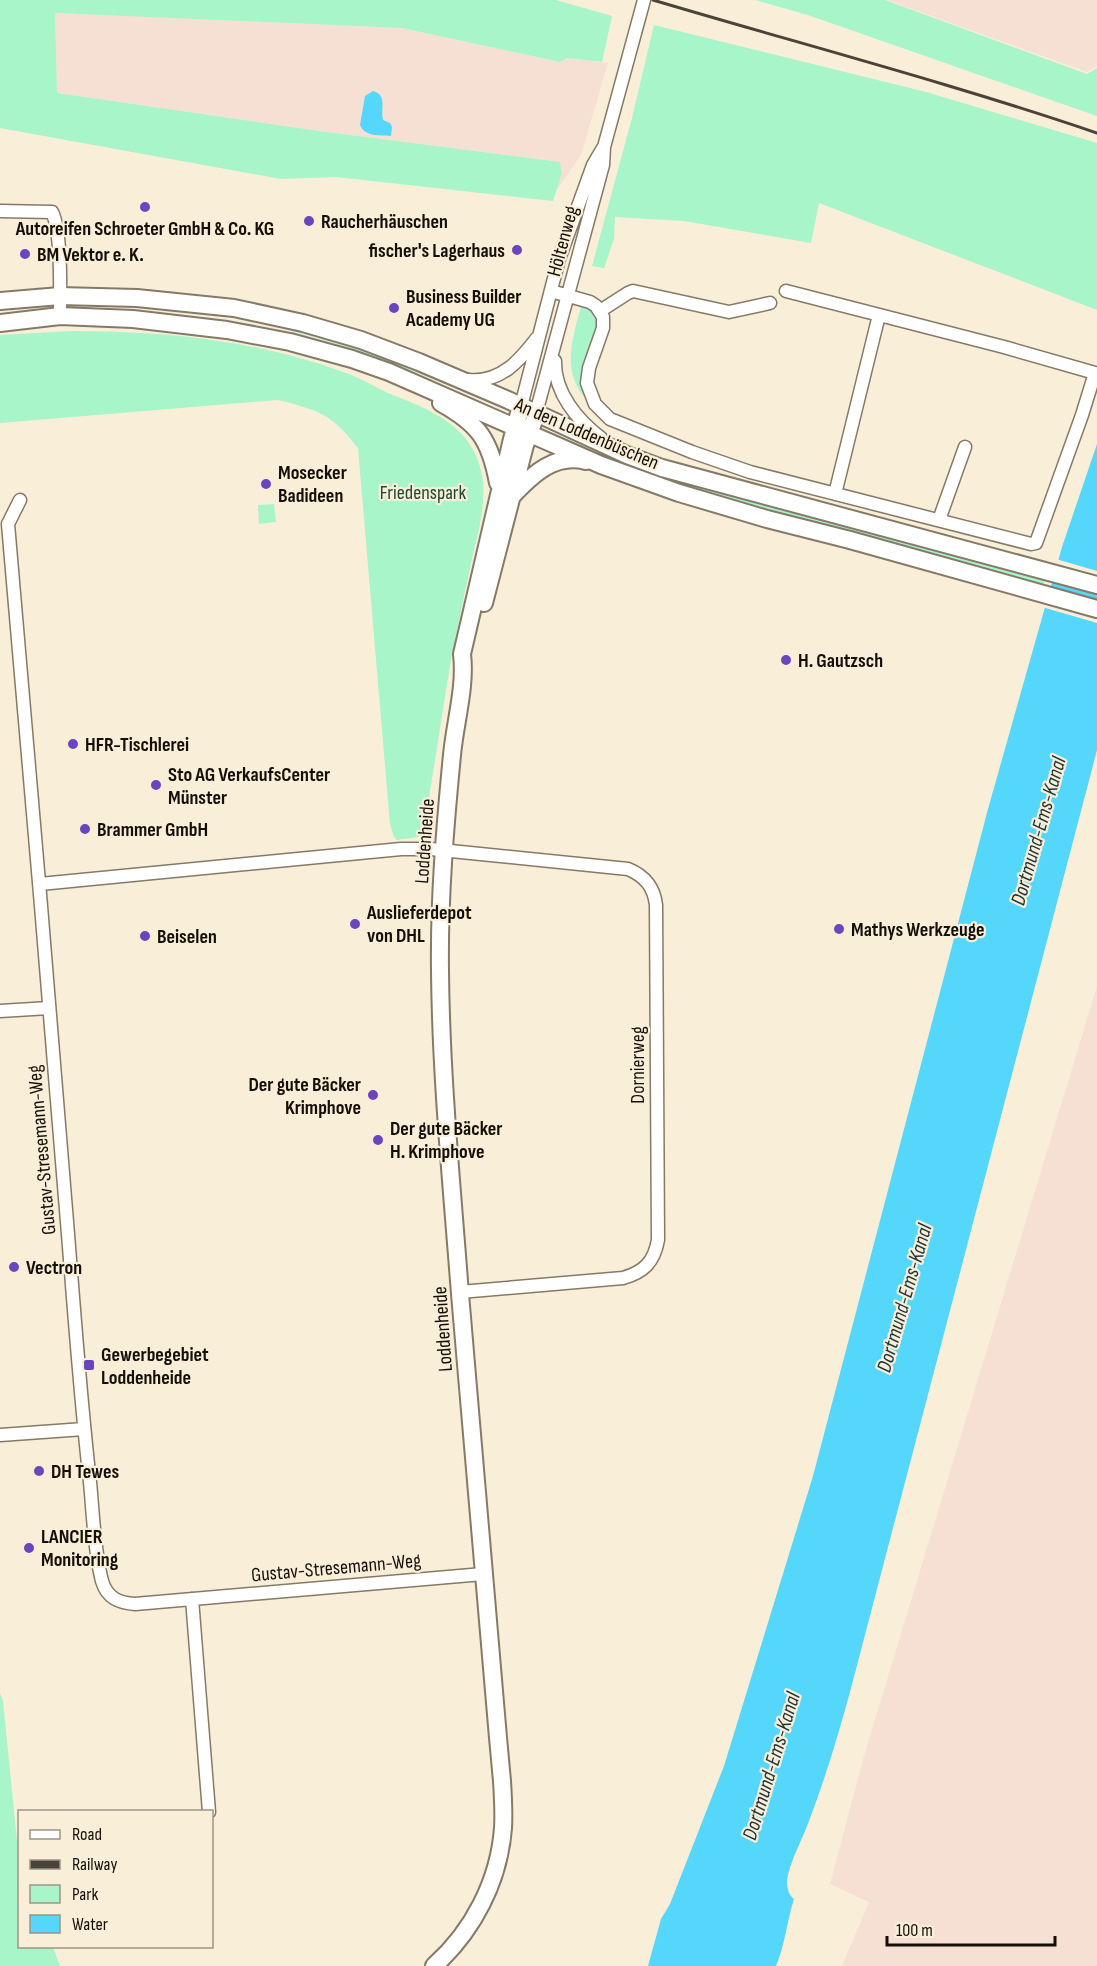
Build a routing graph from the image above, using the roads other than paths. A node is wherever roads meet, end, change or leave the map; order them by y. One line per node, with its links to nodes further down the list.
1 (644, 0): 2 (street, Höltenweg)
2 (603, 147): 4 (street, Höltenweg); 6 (street, Höltenweg)
3 (0, 211): 7 (street)
4 (551, 291): 6 (street); 14 (street, Höltenweg)
5 (786, 291): 11 (street, An den Loddenbüschen)
6 (568, 295): 10 (street); 15 (street, Höltenweg)
7 (60, 296): 8 (main road, An den Loddenbüschen); 12 (street); 17 (main road, An den Loddenbüschen)
8 (0, 301)
9 (771, 303): 10 (street)
10 (600, 311): 24 (street, An den Loddenbüschen)
11 (879, 315): 24 (street); 26 (street, An den Loddenbüschen)
12 (60, 316): 13 (main road, An den Loddenbüschen); 16 (main road, An den Loddenbüschen)
13 (0, 323)
14 (540, 333): 17 (street, Höltenweg); 18 (street, Höltenweg)
15 (555, 344): 18 (street, Höltenweg); 21 (street, Höltenweg)
16 (389, 372): 19 (main road, An den Loddenbüschen); 23 (main road)
17 (456, 378): 18 (main road, An den Loddenbüschen)
18 (529, 410): 19 (main road, Loddenheide); 21 (main road, An den Loddenbüschen)
19 (522, 429): 22 (main road, An den Loddenbüschen); 23 (main road, Loddenheide)
20 (965, 447): 26 (street)
21 (623, 453): 27 (main road, An den Loddenbüschen)
22 (601, 465): 23 (main road); 28 (main road, An den Loddenbüschen)
23 (506, 493): 29 (main road, Loddenheide)
24 (836, 494): 26 (street, An den Loddenbüschen)
25 (20, 500): 30 (street, Gustav-Stresemann-Weg)
26 (939, 520)
27 (1097, 585)
28 (1097, 609)
29 (443, 850): 30 (street); 33 (main road, Loddenheide); 33 (street, Dornierweg)
30 (40, 884): 31 (street, Gustav-Stresemann-Weg)
31 (49, 1008): 32 (street); 34 (street, Gustav-Stresemann-Weg)
32 (0, 1011)
33 (460, 1292): 36 (main road, Loddenheide)
34 (84, 1429): 35 (street); 37 (street, Gustav-Stresemann-Weg)
35 (0, 1435)
36 (483, 1574): 37 (street, Gustav-Stresemann-Weg); 39 (main road, Loddenheide)
37 (192, 1599): 38 (street)
38 (208, 1810)
39 (434, 1966)

